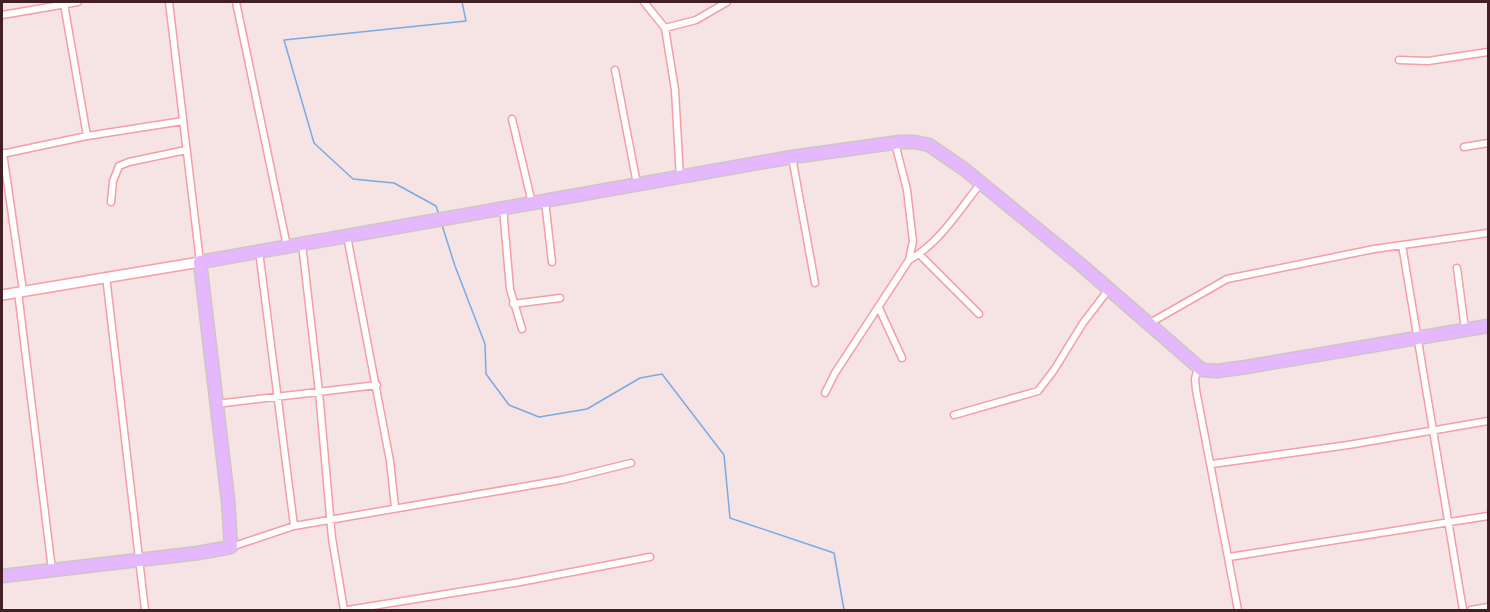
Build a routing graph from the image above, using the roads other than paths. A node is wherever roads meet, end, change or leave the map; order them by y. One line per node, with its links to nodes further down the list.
1 (78, 2): 6 (street)
2 (169, 2): 13 (street)
3 (236, 2): 31 (street)
4 (644, 2): 8 (street)
5 (727, 2): 8 (street)
6 (64, 4): 7 (street); 14 (street)
7 (2, 15)
8 (665, 28): 21 (street)
9 (1488, 52): 10 (street)
10 (1399, 60)
11 (615, 70): 23 (street)
12 (512, 119): 25 (street)
13 (183, 121): 14 (street); 18 (street)
14 (87, 136): 19 (street)
15 (895, 143): 20 (highway); 22 (highway); 34 (street)
16 (1488, 143): 17 (street)
17 (1464, 147)
18 (186, 150): 24 (street); 35 (street)
19 (2, 154): 41 (street)
20 (792, 157): 21 (highway); 39 (street)
21 (681, 178): 23 (highway)
22 (981, 183): 33 (street); 40 (highway)
23 (637, 184): 25 (highway)
24 (111, 201)
25 (539, 202): 26 (highway); 36 (street)
26 (503, 208): 28 (highway); 44 (street)
27 (1488, 233): 30 (street)
28 (346, 235): 29 (highway); 54 (street)
29 (302, 243): 31 (highway); 55 (street)
30 (1402, 245): 47 (street); 51 (street)
31 (287, 246): 32 (highway)
32 (259, 251): 35 (highway); 57 (street)
33 (919, 254): 34 (street); 46 (street)
34 (909, 260): 45 (street)
35 (200, 262): 38 (street); 58 (highway)
36 (552, 262)
37 (1457, 268): 50 (street)
38 (106, 276): 41 (street); 72 (street)
39 (815, 283)
40 (1109, 289): 47 (highway); 59 (street)
41 (21, 291): 42 (street); 73 (street)
42 (2, 295)
43 (560, 298): 44 (street)
44 (513, 304): 49 (street)
45 (879, 308): 52 (street); 56 (street)
46 (980, 314)
47 (1150, 323): 53 (highway)
48 (1488, 326): 50 (highway)
49 (522, 329)
50 (1465, 330): 51 (highway)
51 (1417, 338): 53 (highway); 61 (street)
52 (902, 358)
53 (1198, 367): 63 (street)
54 (377, 385): 55 (street); 64 (street)
55 (318, 392): 57 (street); 66 (street)
56 (825, 393)
57 (279, 396): 58 (street); 68 (street)
58 (216, 404): 69 (highway)
59 (954, 415)
60 (1488, 421): 61 (street)
61 (1432, 431): 63 (street); 67 (street)
62 (631, 463): 64 (street)
63 (1212, 464): 71 (street)
64 (395, 507): 66 (street)
65 (1488, 516): 67 (street)
66 (330, 519): 68 (street); 77 (street)
67 (1447, 522): 71 (street); 79 (street)
68 (294, 526): 69 (street)
69 (231, 548): 72 (highway)
70 (650, 557): 77 (street)
71 (1229, 557): 78 (street)
72 (139, 560): 73 (highway); 76 (street)
73 (52, 570): 74 (highway)
74 (2, 576)
75 (1488, 608): 80 (street)
76 (145, 610)
77 (346, 610)
78 (1238, 610)
79 (1463, 610)
80 (1471, 610)

